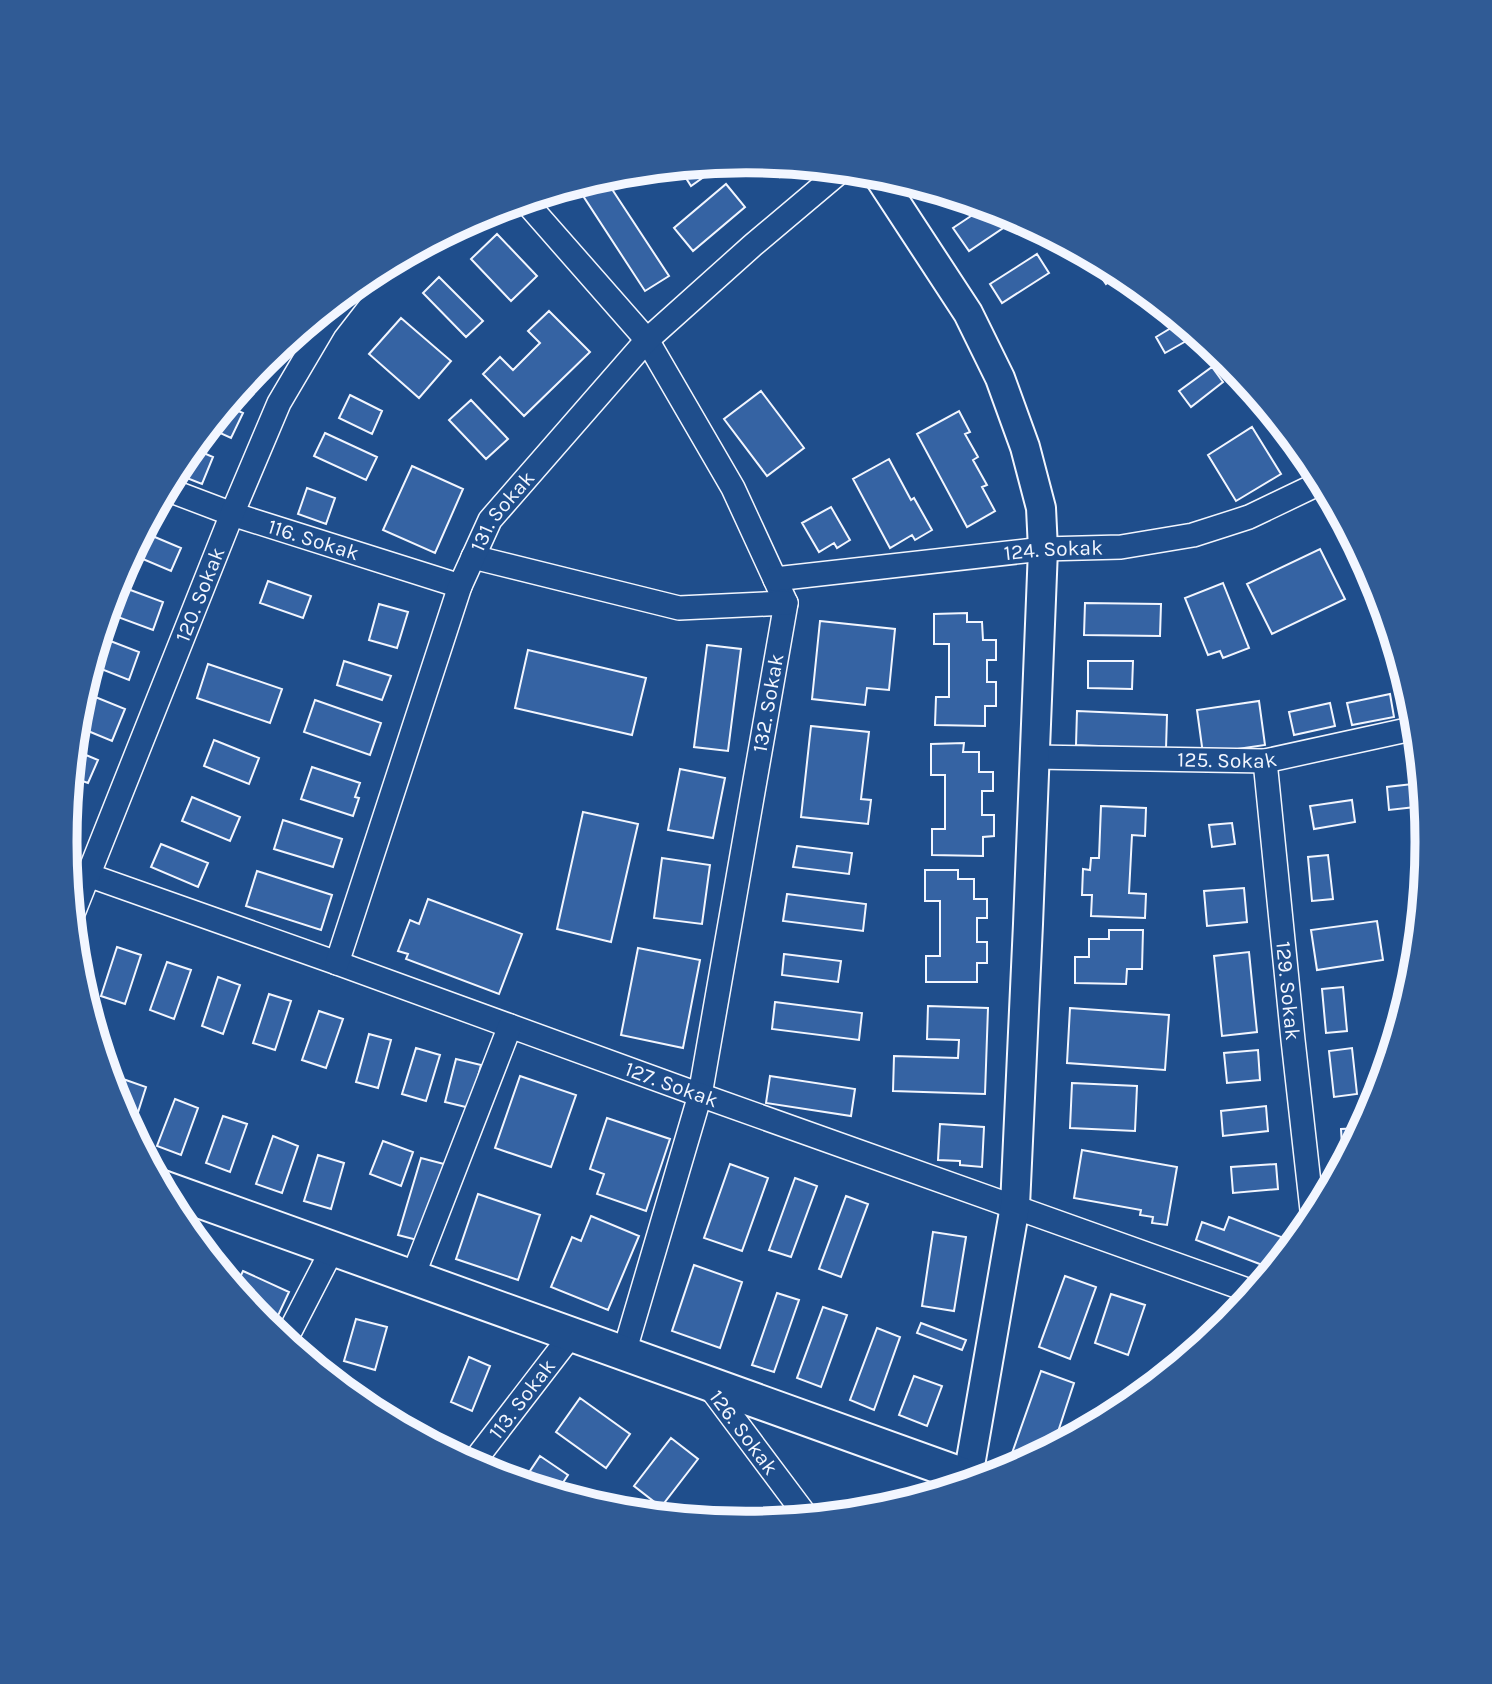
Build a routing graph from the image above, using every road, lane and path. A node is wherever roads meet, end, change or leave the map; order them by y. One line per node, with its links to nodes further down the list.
1 (832, 179): 5 (street, 131. Sokak)
2 (886, 188): 9 (street)
3 (532, 209): 5 (street)
4 (330, 318): 8 (street, 120. Sokak)
5 (647, 340): 10 (street, 131. Sokak); 11 (street)
6 (1312, 487): 9 (street, 124. Sokak)
7 (176, 493): 8 (street, 116. Sokak)
8 (232, 514): 12 (street, 116. Sokak); 17 (street, 120. Sokak)
9 (1043, 549): 11 (street, 124. Sokak); 15 (street)
10 (473, 557): 12 (street, 131. Sokak); 13 (street)
11 (775, 579): 13 (street)
12 (460, 586): 19 (street, 131. Sokak)
13 (786, 603): 21 (street, 132. Sokak)
14 (1405, 730): 16 (street, 125. Sokak)
15 (1035, 757): 16 (street, 125. Sokak); 24 (street)
16 (1265, 761): 23 (street, 129. Sokak)
17 (89, 874): 18 (street, 120. Sokak); 19 (street, 127. Sokak)
18 (79, 898)
19 (337, 963): 20 (street, 127. Sokak)
20 (510, 1026): 21 (street, 127. Sokak); 26 (street)
21 (699, 1096): 24 (street, 127. Sokak); 30 (street, 132. Sokak)
22 (177, 1192): 25 (main road)
23 (1311, 1200)
24 (1015, 1206): 27 (street, 127. Sokak); 33 (street)
25 (333, 1248): 26 (main road); 28 (street)
26 (412, 1276): 29 (main road)
27 (1244, 1288)
28 (290, 1331)
29 (572, 1334): 30 (main road); 32 (street, 113. Sokak)
30 (624, 1353): 31 (main road)
31 (706, 1382): 34 (main road); 35 (street, 126. Sokak)
32 (479, 1455)
33 (971, 1471)
34 (959, 1476)
35 (801, 1509)

